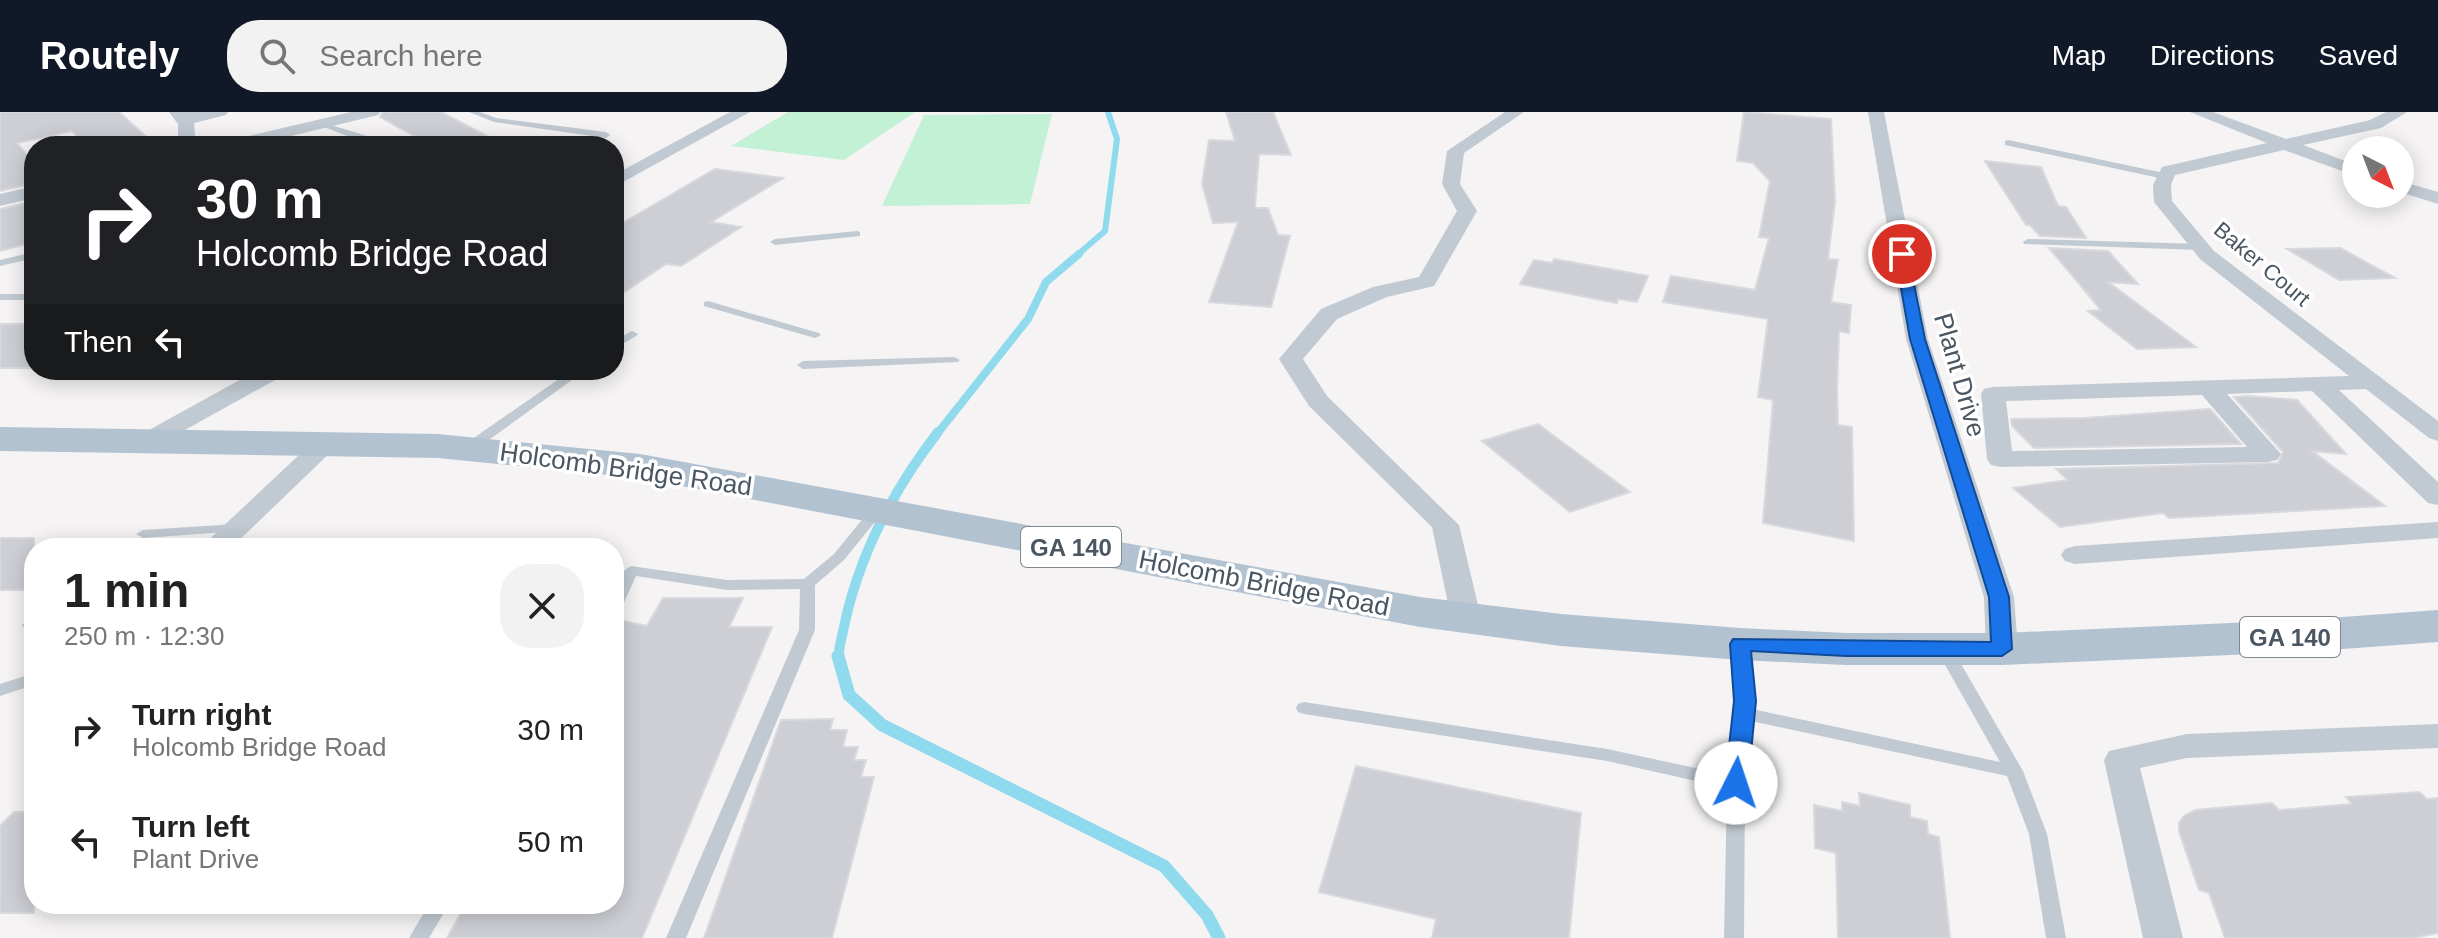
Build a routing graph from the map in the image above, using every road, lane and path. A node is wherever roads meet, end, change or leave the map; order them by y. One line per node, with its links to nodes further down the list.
1 (220, 112): 9 (street)
2 (372, 112): 10 (street)
3 (473, 112): 11 (lane)
4 (742, 112): 19 (street)
5 (1516, 112): 57 (street)
6 (1876, 112): 61 (street, Plant Drive)
7 (2198, 112): 16 (street)
8 (2399, 112): 16 (street)
9 (180, 116): 12 (street)
10 (324, 124): 13 (street); 14 (lane)
11 (606, 135)
12 (185, 136)
13 (272, 136)
14 (358, 136)
15 (2008, 143): 18 (lane)
16 (2283, 143): 17 (street); 18 (street)
17 (2342, 166)
18 (2164, 176): 27 (street, Baker Court)
19 (624, 177)
20 (2414, 190): 22 (street)
21 (24, 194): 23 (street)
22 (2438, 198)
23 (0, 200)
24 (857, 234): 25 (lane)
25 (775, 242)
26 (2028, 242): 27 (lane)
27 (2200, 247): 40 (street, Baker Court)
28 (24, 257): 29 (lane)
29 (0, 263)
30 (0, 297): 31 (lane)
31 (24, 297)
32 (708, 304): 34 (lane)
33 (632, 334): 35 (lane)
34 (815, 335)
35 (624, 339)
36 (954, 360): 37 (lane)
37 (803, 365)
38 (258, 380): 45 (street)
39 (566, 380): 47 (lane)
40 (2372, 382): 41 (street); 43 (street, Baker Court)
41 (2318, 384): 42 (street); 48 (street)
42 (2208, 387): 42 (street)
43 (2438, 433)
44 (0, 439): 45 (main road, Holcomb Bridge Road / GA 140)
45 (149, 440): 46 (main road, Holcomb Bridge Road / GA 140)
46 (325, 444): 47 (main road, Holcomb Bridge Road / GA 140); 50 (street)
47 (466, 449): 49 (main road, Holcomb Bridge Road / GA 140)
48 (2438, 497)
49 (878, 509): 55 (lane); 57 (main road, Holcomb Bridge Road / GA 140)
50 (236, 528): 52 (lane); 53 (street)
51 (2438, 530): 54 (street)
52 (143, 534)
53 (225, 538)
54 (2075, 555)
55 (808, 584): 56 (lane); 71 (lane)
56 (624, 586)
57 (1466, 618): 59 (main road, Holcomb Bridge Road / GA 140)
58 (2438, 626): 61 (main road, Holcomb Bridge Road / GA 140)
59 (1740, 644): 60 (main road, Holcomb Bridge Road / GA 140); 65 (lane)
60 (1944, 649): 61 (main road, Holcomb Bridge Road / GA 140); 67 (lane)
61 (2002, 649)
62 (24, 682): 63 (lane)
63 (0, 690)
64 (1304, 708): 68 (lane)
65 (1743, 713): 67 (lane); 68 (lane)
66 (2438, 736): 74 (street)
67 (2014, 771): 73 (lane)
68 (1736, 783): 72 (lane)
69 (433, 914): 70 (lane)
70 (419, 938)
71 (676, 938)
72 (1734, 938)
73 (2056, 938)
74 (2163, 938)

